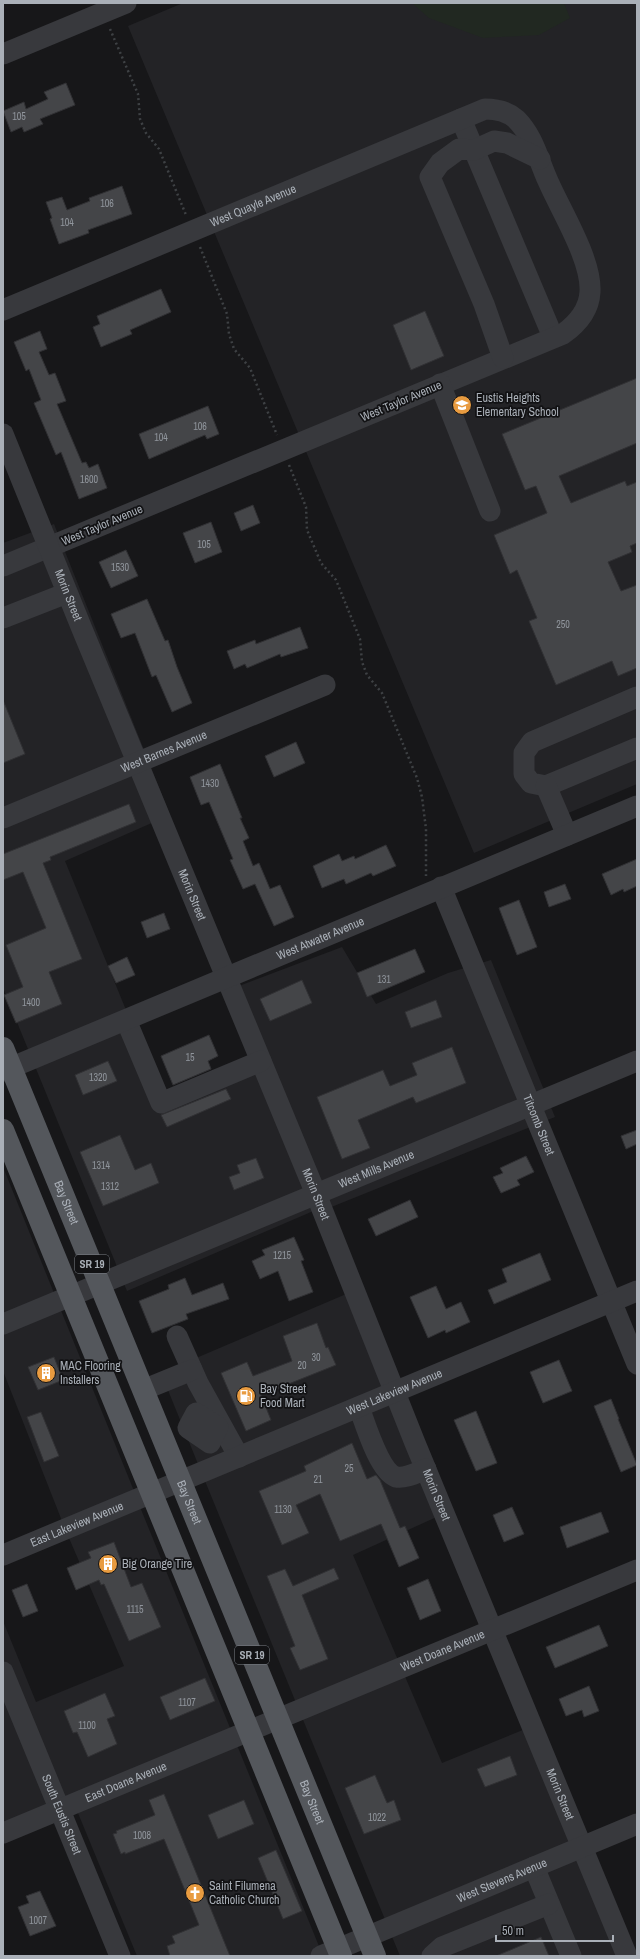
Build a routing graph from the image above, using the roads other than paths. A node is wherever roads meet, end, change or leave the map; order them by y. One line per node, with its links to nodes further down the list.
1 (126, 3): 2 (street)
2 (85, 11): 3 (street)
3 (3, 54)
4 (505, 111): 5 (street, West Quayle Avenue); 7 (street, West Taylor Avenue)
5 (461, 119): 6 (street); 8 (street, West Quayle Avenue)
6 (474, 150): 7 (street); 9 (street); 10 (street)
7 (540, 159): 9 (street, West Taylor Avenue)
8 (3, 310)
9 (554, 338): 10 (street, West Taylor Avenue)
10 (503, 358): 11 (street, West Taylor Avenue)
11 (440, 384): 13 (street); 14 (street, West Taylor Avenue)
12 (3, 434): 14 (street, Morin Street)
13 (490, 511)
14 (49, 547): 15 (street, West Taylor Avenue); 16 (street, Morin Street)
15 (3, 566)
16 (67, 593): 17 (street); 21 (street, Morin Street)
17 (3, 618)
18 (325, 684): 21 (street, West Barnes Avenue)
19 (637, 697): 22 (street)
20 (637, 748): 22 (street)
21 (137, 763): 24 (street, West Barnes Avenue); 27 (street, Morin Street)
22 (546, 786): 25 (street)
23 (637, 806): 25 (street, West Atwater Avenue)
24 (3, 818)
25 (567, 835): 26 (street, West Atwater Avenue)
26 (441, 887): 27 (street, West Atwater Avenue); 32 (street, Titcomb Street)
27 (226, 976): 28 (street, West Atwater Avenue); 29 (street, Morin Street)
28 (126, 1020): 29 (street); 31 (street, West Atwater Avenue)
29 (261, 1061): 34 (street, Morin Street)
30 (637, 1061): 32 (street, West Mills Avenue)
31 (6, 1062): 35 (main road, Bay Street / SR 19)
32 (531, 1105): 34 (street, West Mills Avenue); 38 (street, Titcomb Street)
33 (3, 1130): 37 (main road, SR 19)
34 (316, 1194): 35 (street, West Mills Avenue); 44 (street, Morin Street)
35 (100, 1285): 37 (street, West Mills Avenue); 43 (main road, Bay Street / SR 19)
36 (637, 1291): 38 (street, West Lakeview Avenue)
37 (71, 1297): 39 (street, West Mills Avenue); 51 (main road, SR 19)
38 (611, 1302): 41 (street, Titcomb Street); 44 (street, West Lakeview Avenue)
39 (3, 1324)
40 (177, 1336): 42 (street)
41 (637, 1364)
42 (192, 1370): 43 (street); 47 (street)
43 (143, 1390): 46 (main road, Bay Street / SR 19)
44 (396, 1392): 45 (street, West Lakeview Avenue); 49 (street, Morin Street)
45 (359, 1407): 48 (street, West Lakeview Avenue); 49 (street)
46 (161, 1433): 47 (street); 50 (main road, Bay Street / SR 19)
47 (221, 1438): 48 (street)
48 (239, 1457): 50 (street, West Lakeview Avenue)
49 (426, 1469): 54 (street, Morin Street)
50 (180, 1481): 51 (street, West Lakeview Avenue); 56 (main road, Bay Street / SR 19)
51 (152, 1493): 52 (street, East Lakeview Avenue); 57 (main road, SR 19)
52 (3, 1555)
53 (637, 1570): 54 (street, West Doane Avenue)
54 (493, 1629): 56 (street, West Doane Avenue); 61 (street, Morin Street)
55 (3, 1672): 58 (street, South Eustis Street)
56 (278, 1719): 57 (street, West Doane Avenue); 64 (main road, Bay Street / SR 19)
57 (249, 1731): 58 (street, East Doane Avenue); 65 (main road, SR 19)
58 (60, 1810): 60 (street, East Doane Avenue); 66 (street, South Eustis Street)
59 (637, 1824): 61 (street, West Stevens Avenue)
60 (3, 1833)
61 (582, 1847): 62 (street, West Stevens Avenue); 69 (street, Morin Street)
62 (534, 1867): 63 (street); 64 (street, West Stevens Avenue)
63 (549, 1904): 67 (street); 68 (street)
64 (371, 1946): 65 (street, West Stevens Avenue)
65 (334, 1954)
66 (120, 1956)
67 (432, 1956)
68 (571, 1956)
69 (627, 1956)

